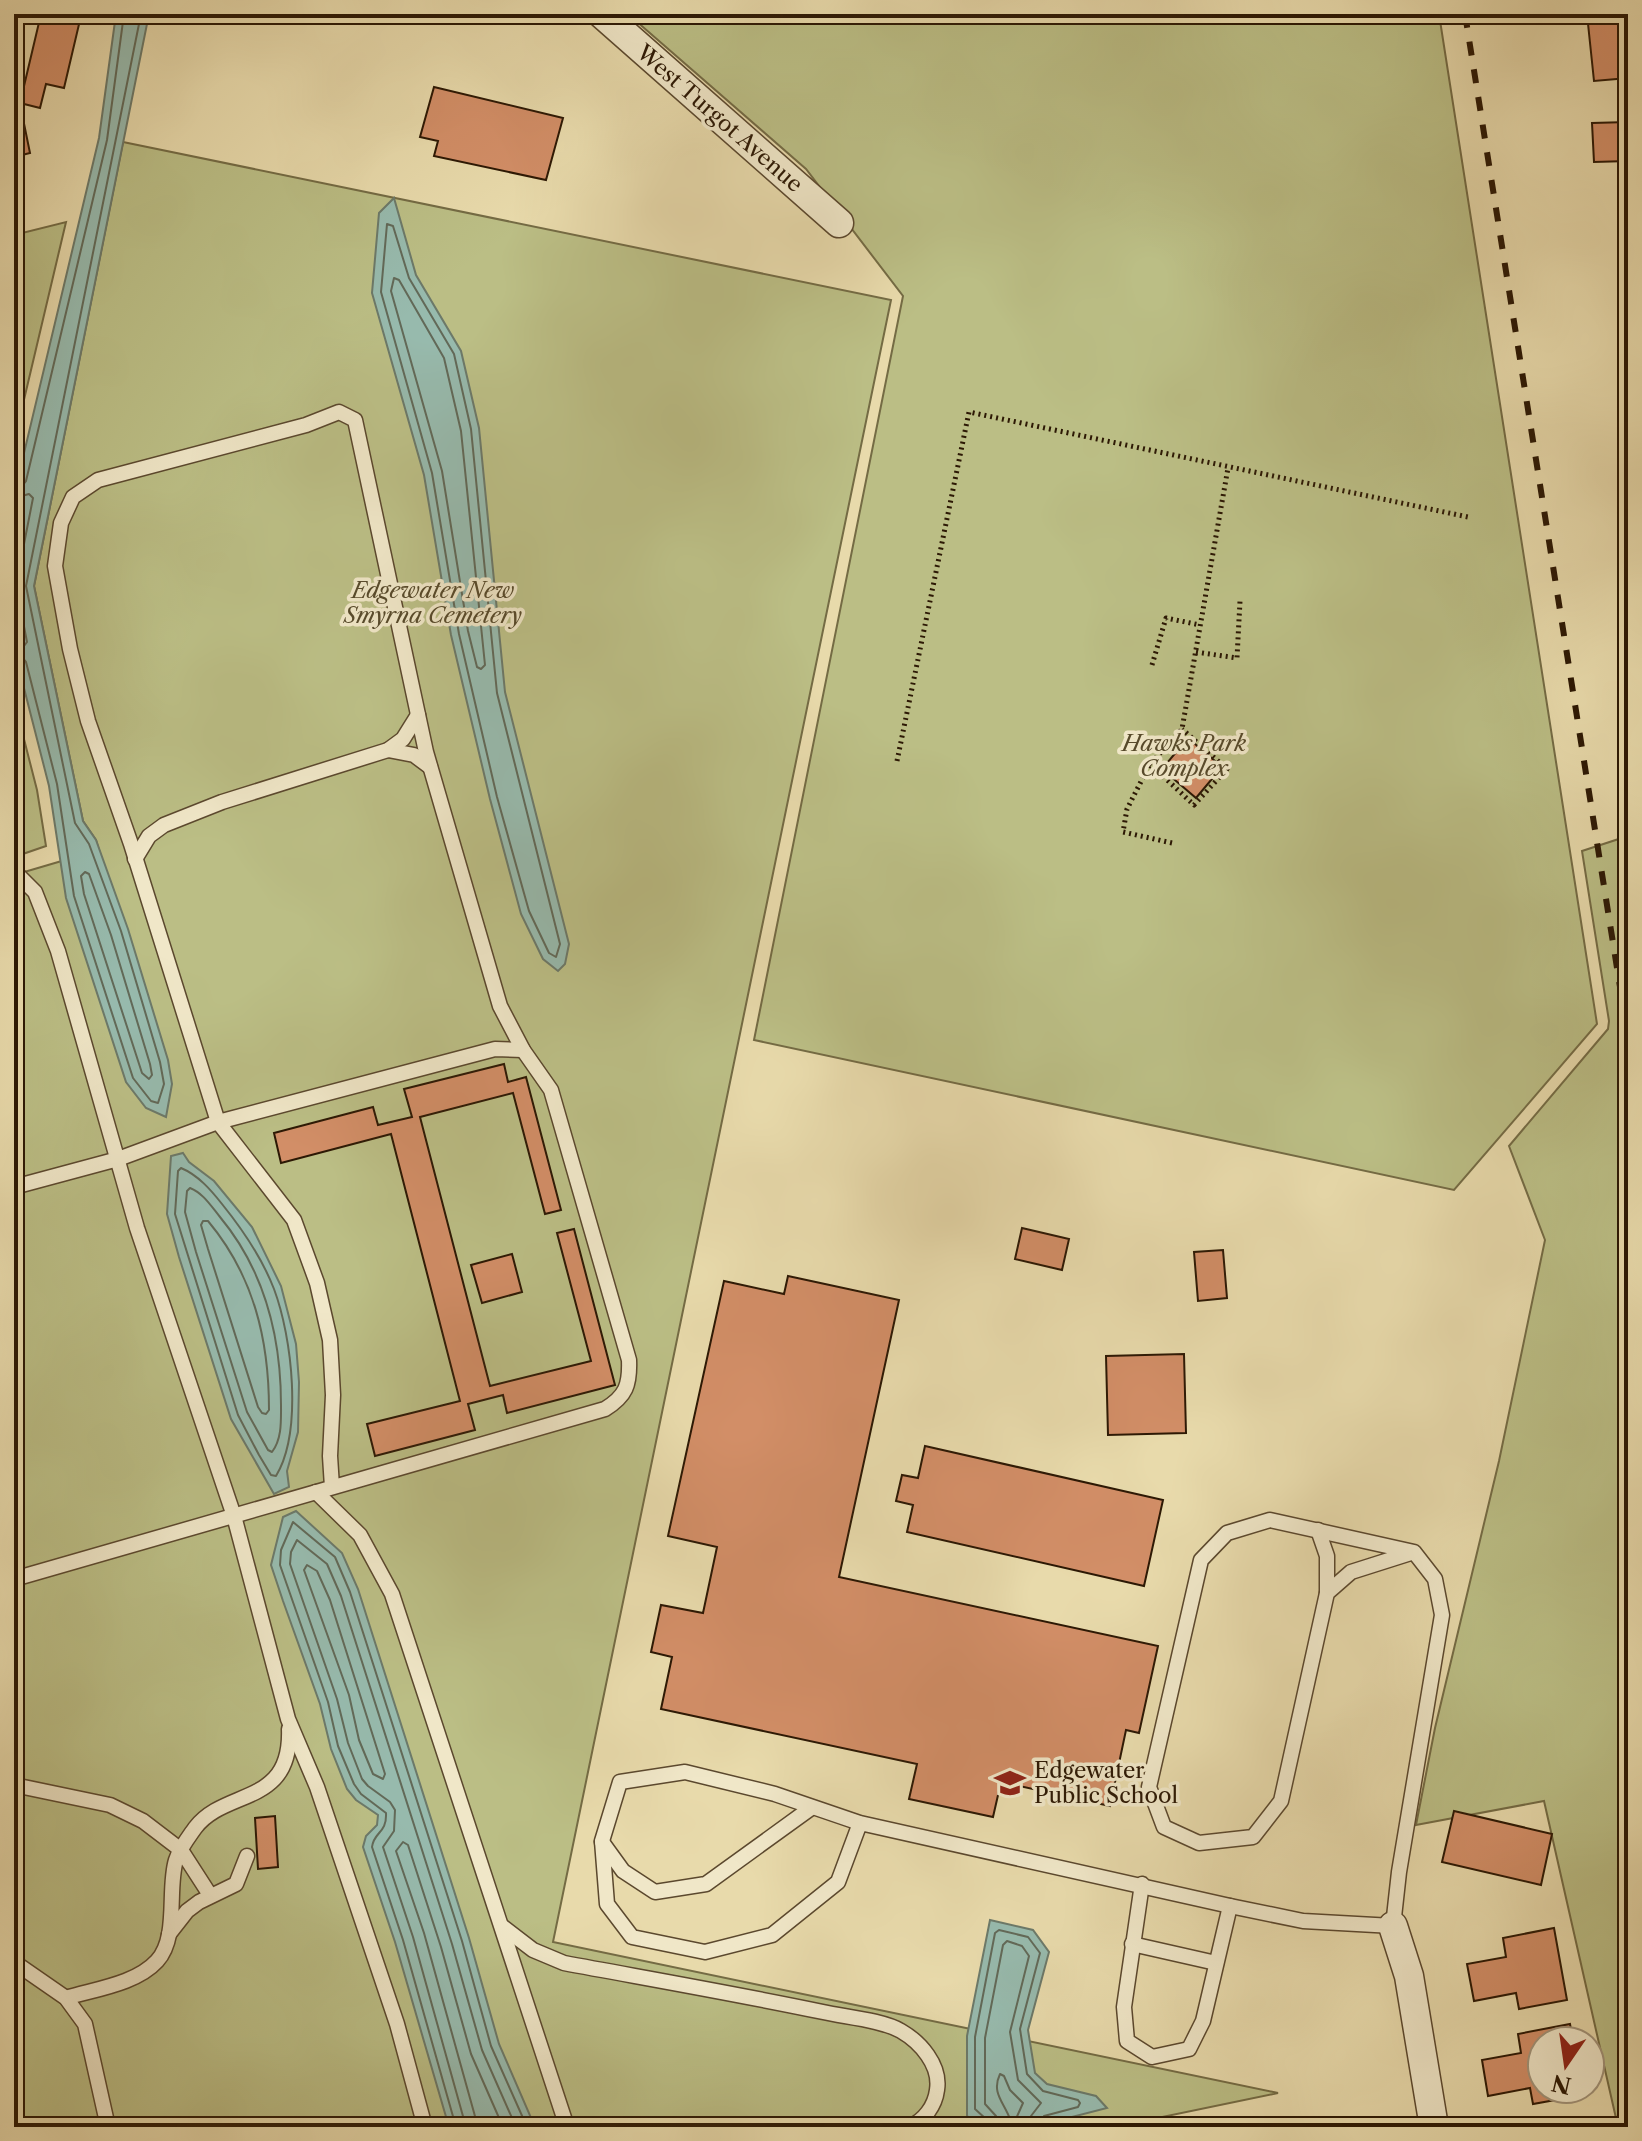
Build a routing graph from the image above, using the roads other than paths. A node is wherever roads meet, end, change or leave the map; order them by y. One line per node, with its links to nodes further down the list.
1 (602, 14): 2 (street, West Turgot Avenue)
2 (839, 223)
3 (418, 715): 4 (lane); 5 (lane); 6 (lane)
4 (388, 750): 5 (lane); 6 (lane)
5 (430, 767): 8 (lane)
6 (135, 859): 11 (lane)
7 (14, 871): 12 (lane)
8 (505, 1017): 9 (lane); 10 (lane)
9 (495, 1049): 10 (lane); 11 (lane)
10 (523, 1050): 14 (lane)
11 (218, 1122): 12 (lane); 14 (lane)
12 (118, 1159): 13 (lane); 16 (lane)
13 (14, 1187)
14 (332, 1487): 15 (lane)
15 (316, 1492): 16 (lane); 32 (lane)
16 (234, 1516): 19 (lane); 21 (lane)
17 (1318, 1530): 18 (lane); 20 (lane); 20 (lane)
18 (1414, 1552): 20 (lane); 31 (lane)
19 (14, 1579)
20 (1327, 1593)
21 (288, 1719): 26 (lane); 39 (lane)
22 (14, 1785): 26 (lane)
23 (811, 1808): 24 (lane); 25 (lane); 25 (lane)
24 (860, 1823): 25 (lane); 28 (lane)
25 (602, 1841)
26 (181, 1850): 29 (lane); 33 (lane)
27 (247, 1856): 29 (lane)
28 (1142, 1884): 30 (lane); 34 (lane)
29 (210, 1895): 33 (lane)
30 (1230, 1906): 31 (lane); 36 (lane)
31 (1393, 1926): 42 (street)
32 (503, 1927): 40 (lane); 41 (lane)
33 (169, 1934): 37 (lane)
34 (1132, 1944): 36 (lane); 36 (lane)
35 (14, 1962): 37 (lane)
36 (1216, 1963)
37 (66, 1998): 38 (lane)
38 (108, 2127)
39 (425, 2127)
40 (567, 2127)
41 (909, 2127)
42 (1434, 2127)

